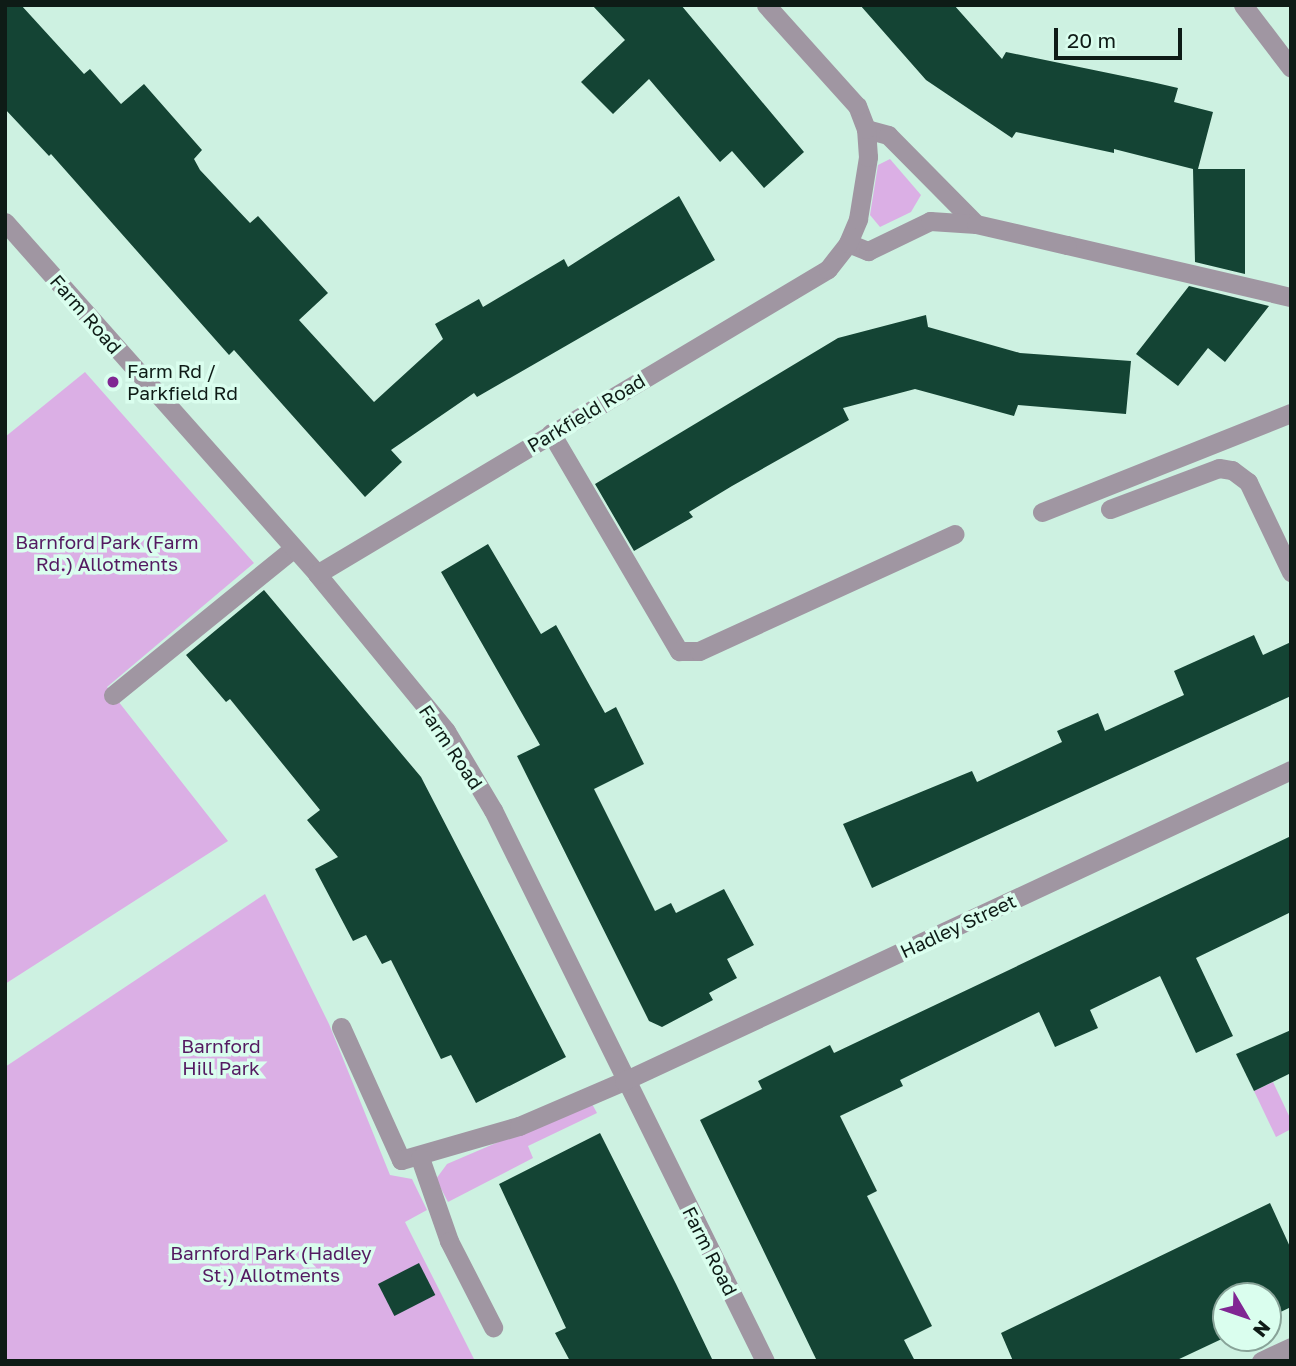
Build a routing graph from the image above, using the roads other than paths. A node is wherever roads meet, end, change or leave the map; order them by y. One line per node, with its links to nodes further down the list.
1 (766, 5): 4 (street, Parkfield Road)
2 (1242, 5): 3 (street)
3 (1291, 68)
4 (866, 130): 6 (street); 7 (street, Parkfield Road)
5 (5, 222): 14 (street, Farm Road)
6 (976, 224): 7 (street); 8 (street)
7 (848, 243): 10 (street, Parkfield Road)
8 (1291, 297)
9 (1291, 414): 12 (street)
10 (551, 433): 13 (street); 16 (street, Parkfield Road)
11 (1110, 509): 15 (street)
12 (1042, 512)
13 (955, 534)
14 (294, 548): 16 (street, Farm Road); 17 (street)
15 (1291, 572)
16 (317, 574): 20 (street, Farm Road)
17 (113, 695)
18 (1291, 770): 20 (street, Hadley Street)
19 (341, 1027): 21 (street)
20 (624, 1081): 21 (street, Hadley Street); 24 (street, Farm Road)
21 (420, 1158): 22 (street)
22 (493, 1326)
23 (1291, 1347): 25 (street)
24 (765, 1361)
25 (1261, 1361)

